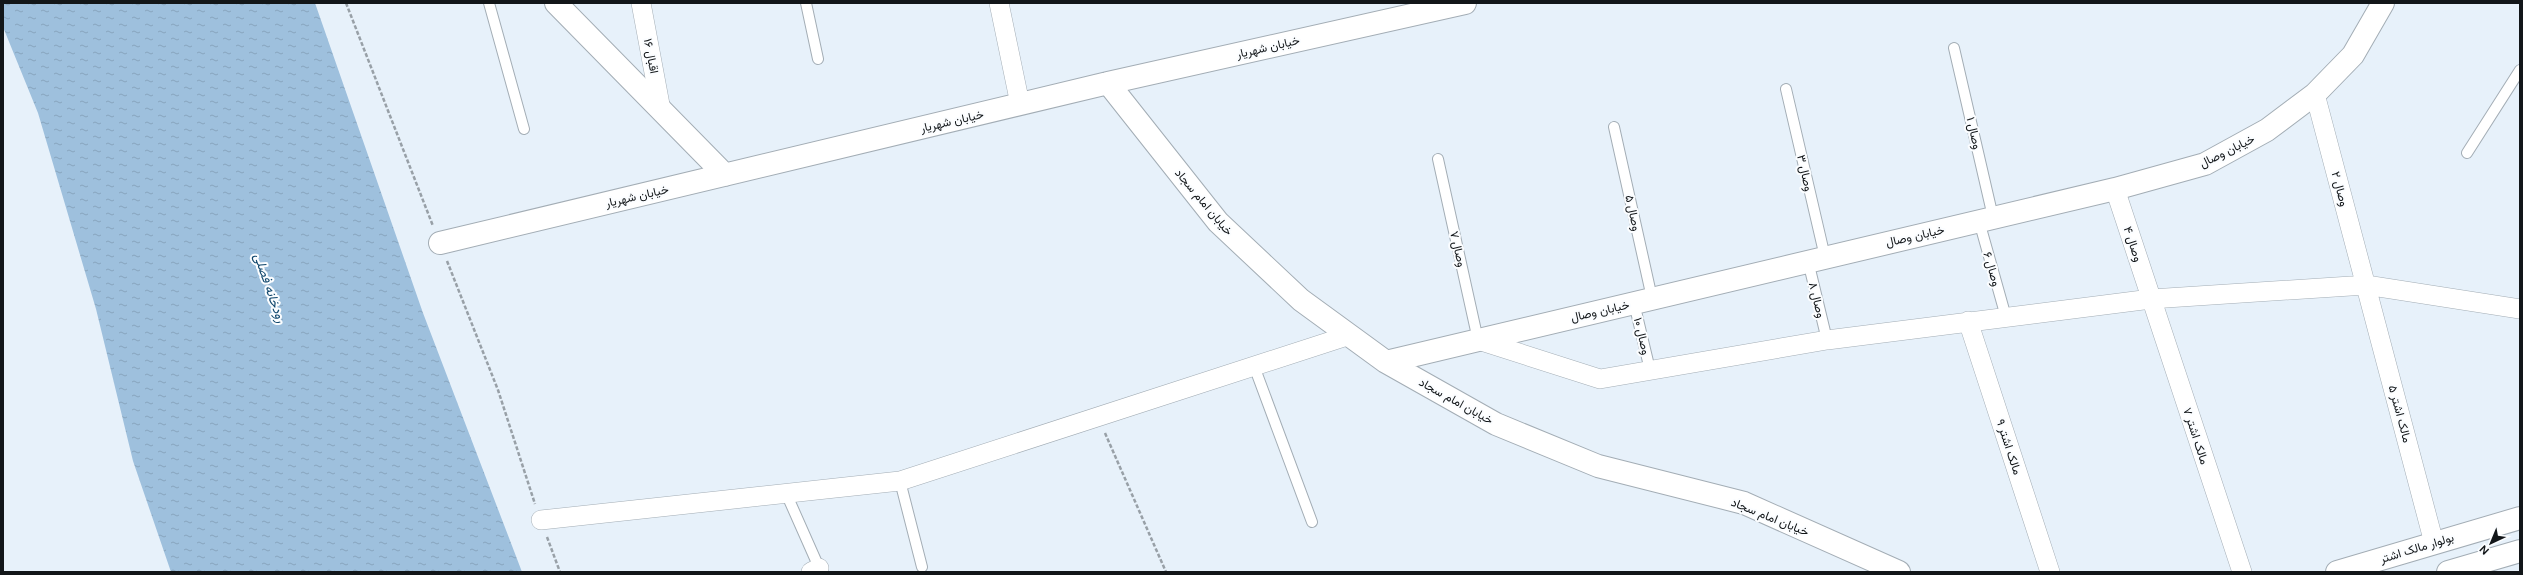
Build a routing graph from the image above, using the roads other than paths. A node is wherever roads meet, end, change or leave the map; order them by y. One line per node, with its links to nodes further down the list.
1 (489, 3): 17 (lane)
2 (556, 3): 15 (street)
3 (641, 3): 15 (street, اقبال ۱۶)
4 (806, 3): 9 (lane)
5 (999, 3): 14 (street)
6 (1465, 3): 11 (street, خیابان شهریار)
7 (2384, 3): 13 (street, خیابان وصال)
8 (1954, 48): 22 (lane, وصال ۱)
9 (818, 59)
10 (2520, 70): 18 (lane)
11 (1108, 83): 14 (street, خیابان شهریار); 31 (street, خیابان امام سجاد)
12 (1786, 89): 24 (lane, وصال ۳)
13 (2315, 94): 21 (street, خیابان وصال); 25 (street, وصال ۲)
14 (1020, 104): 20 (street, خیابان شهریار)
15 (661, 110): 20 (street)
16 (1614, 127): 27 (lane, وصال ۵)
17 (524, 129)
18 (2467, 153)
19 (1438, 159): 32 (lane, وصال ۷)
20 (725, 175): 23 (street, خیابان شهریار)
21 (2115, 189): 22 (street, خیابان وصال); 26 (street, وصال ۴)
22 (1986, 219): 24 (street, خیابان وصال); 29 (lane, وصال ۶)
23 (440, 243)
24 (1816, 259): 27 (street, خیابان وصال); 33 (lane, وصال ۸)
25 (2366, 285): 26 (street); 28 (street); 42 (street, مالک اشتر ۵)
26 (2151, 299): 29 (street); 48 (street, مالک اشتر ۷)
27 (1643, 300): 32 (street, خیابان وصال); 36 (lane, وصال ۱۰)
28 (2520, 309)
29 (2006, 316): 30 (street)
30 (1968, 321): 33 (street); 47 (street, مالک اشتر ۹)
31 (1350, 335): 34 (street, خیابان امام سجاد); 35 (street)
32 (1478, 340): 34 (street, خیابان وصال); 36 (street)
33 (1827, 340): 36 (street)
34 (1386, 362): 46 (street, خیابان امام سجاد)
35 (1254, 366): 37 (street); 41 (lane)
36 (1650, 370)
37 (900, 480): 38 (street); 44 (lane)
38 (786, 493): 40 (street); 45 (lane)
39 (2520, 518): 42 (street, بولوار مالک اشتر)
40 (541, 520)
41 (1312, 522)
42 (2434, 543): 49 (street, بولوار مالک اشتر)
43 (2520, 550): 50 (street)
44 (922, 567)
45 (817, 571)
46 (1899, 572)
47 (2050, 572)
48 (2242, 572)
49 (2338, 572)
50 (2448, 572)

